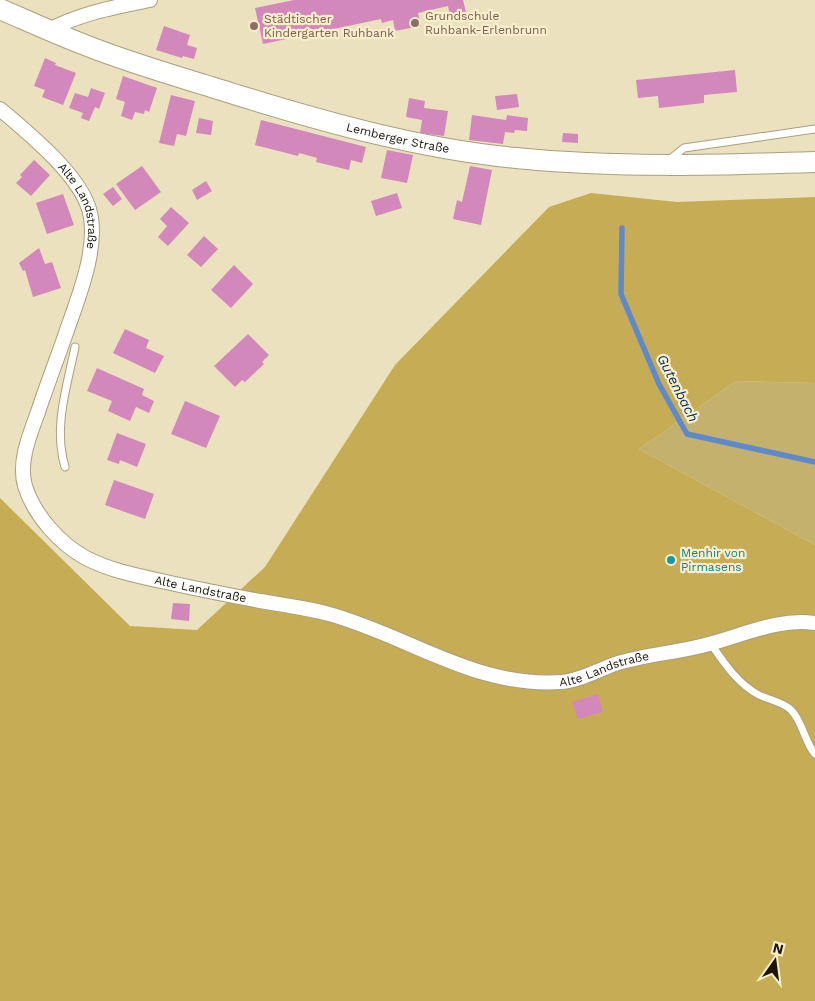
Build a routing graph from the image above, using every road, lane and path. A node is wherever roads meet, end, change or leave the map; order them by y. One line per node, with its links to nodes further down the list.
1 (150, 0): 3 (street)
2 (0, 9): 3 (main road, Lemberger Straße)
3 (49, 30): 7 (main road, Lemberger Straße)
4 (0, 109): 11 (street, Alte Landstraße)
5 (815, 129): 7 (lane)
6 (815, 162): 7 (main road, Lemberger Straße)
7 (664, 165)
8 (75, 347): 9 (lane)
9 (65, 467)
10 (815, 623): 11 (street, Alte Landstraße)
11 (711, 644): 12 (lane)
12 (815, 754)

